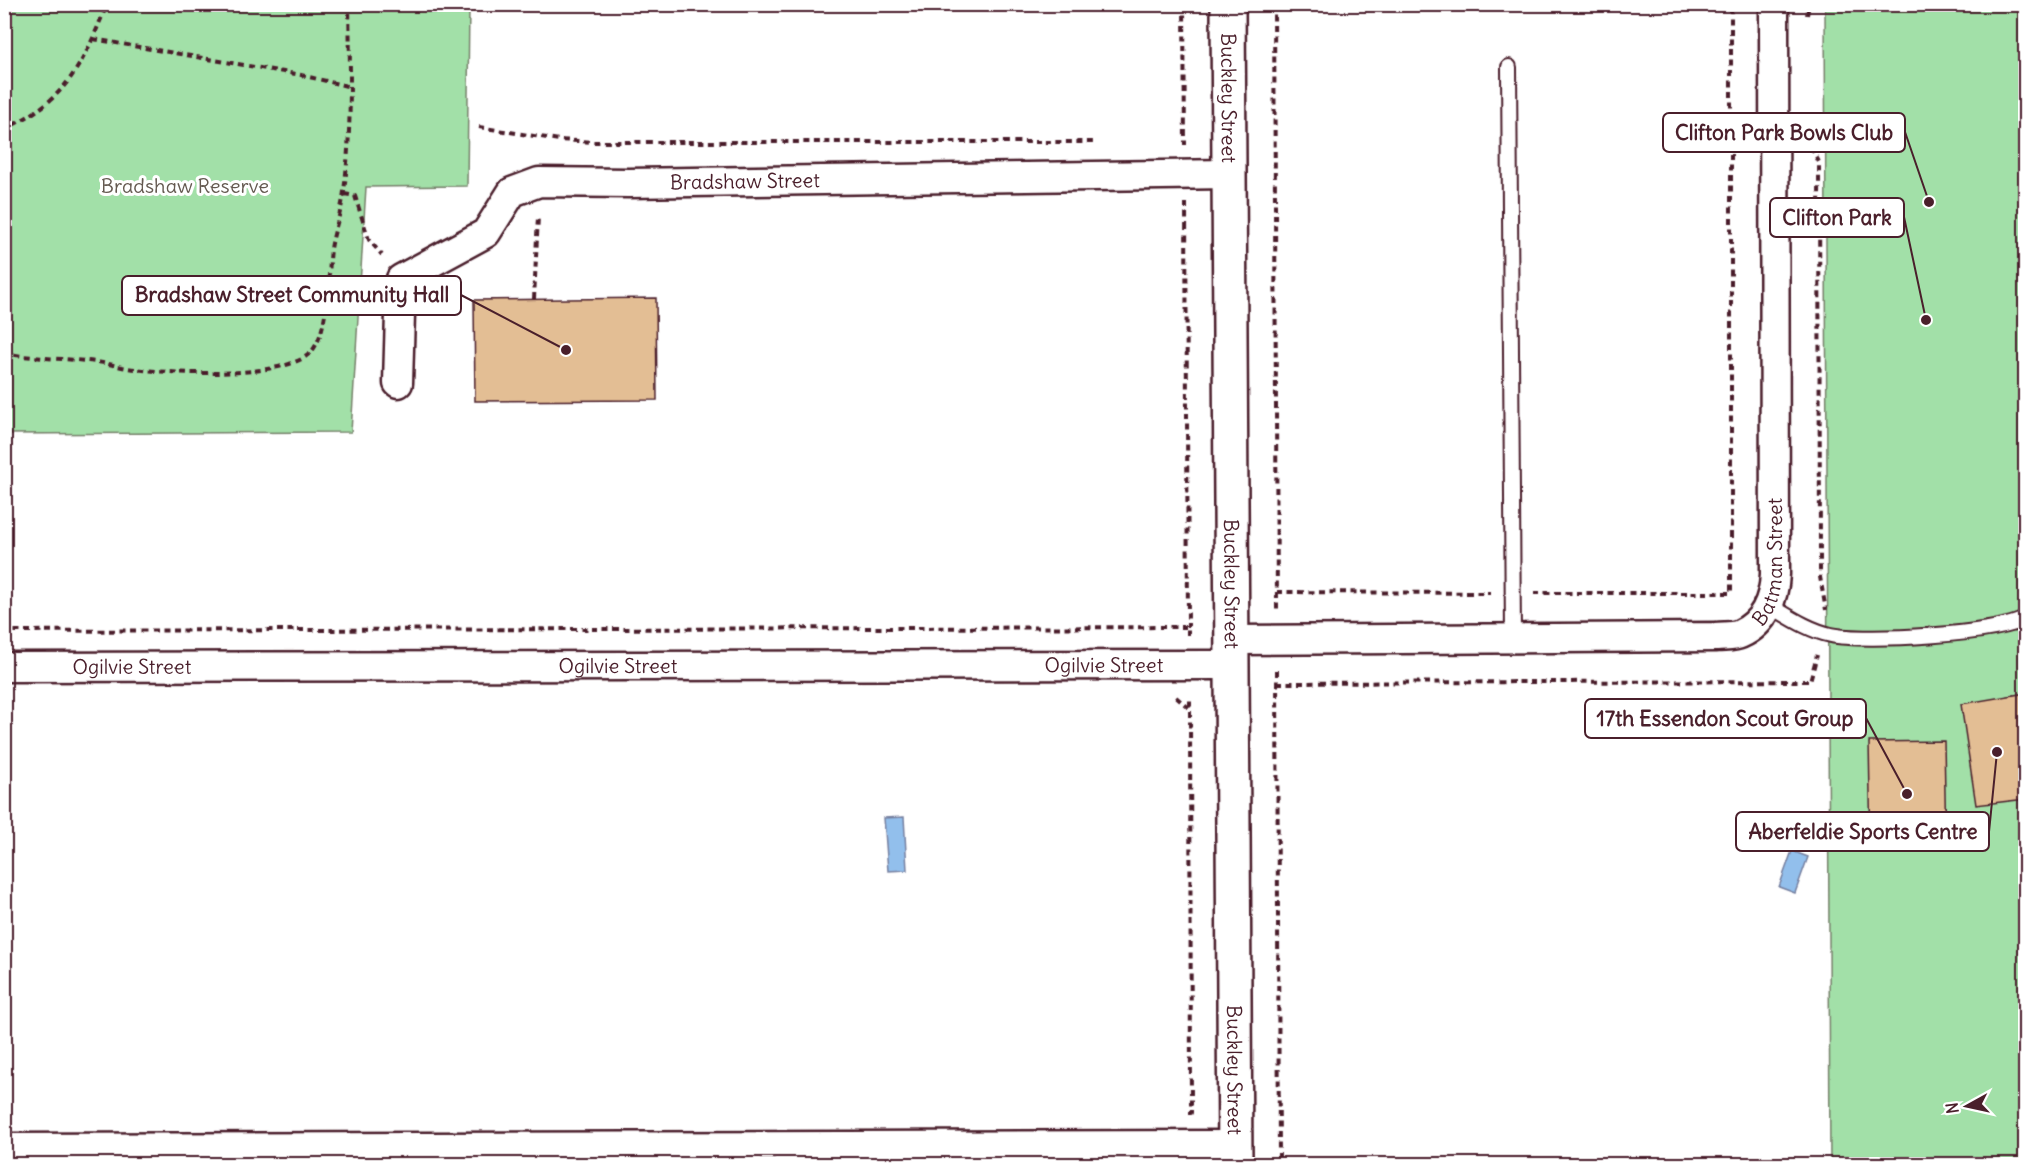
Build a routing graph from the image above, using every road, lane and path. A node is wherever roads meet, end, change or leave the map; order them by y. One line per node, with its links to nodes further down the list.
1 (106, 4): 10 (path)
2 (349, 4): 12 (path)
3 (1184, 4): 18 (path)
4 (1228, 4): 19 (main road, Buckley Street)
5 (1274, 4): 27 (path)
6 (1731, 4): 28 (path)
7 (1774, 4): 29 (street, Batman Street)
8 (1809, 4): 9 (path)
9 (1805, 24)
10 (93, 39): 12 (path); 14 (path)
11 (1509, 67): 28 (lane)
12 (351, 87): 22 (path)
13 (479, 128): 16 (path)
14 (4, 129)
15 (1803, 133): 32 (path)
16 (1103, 142)
17 (1174, 142): 18 (path)
18 (1185, 142): 20 (path)
19 (1229, 174): 20 (street, Bradshaw Street); 35 (main road, Buckley Street)
20 (1186, 175): 21 (street, Bradshaw Street); 31 (path)
21 (539, 182): 23 (street, Bradshaw Street); 24 (path)
22 (344, 194): 23 (path); 25 (path)
23 (401, 279): 26 (street)
24 (534, 299)
25 (4, 353)
26 (398, 383)
27 (1277, 592): 28 (path); 34 (path)
28 (1512, 593): 33 (lane)
29 (1769, 605): 32 (lane); 33 (street, Batman Street)
30 (2025, 618): 32 (lane)
31 (1188, 627)
32 (1822, 633): 37 (path)
33 (1513, 638): 34 (street, Batman Street)
34 (1277, 640): 35 (street, Batman Street); 37 (path)
35 (1231, 653): 36 (street, Ogilvie Street); 41 (main road, Buckley Street)
36 (4, 667)
37 (1277, 683): 42 (path)
38 (1190, 709): 39 (path)
39 (1179, 1113)
40 (4, 1148): 41 (street)
41 (1235, 1155)
42 (1279, 1164)

